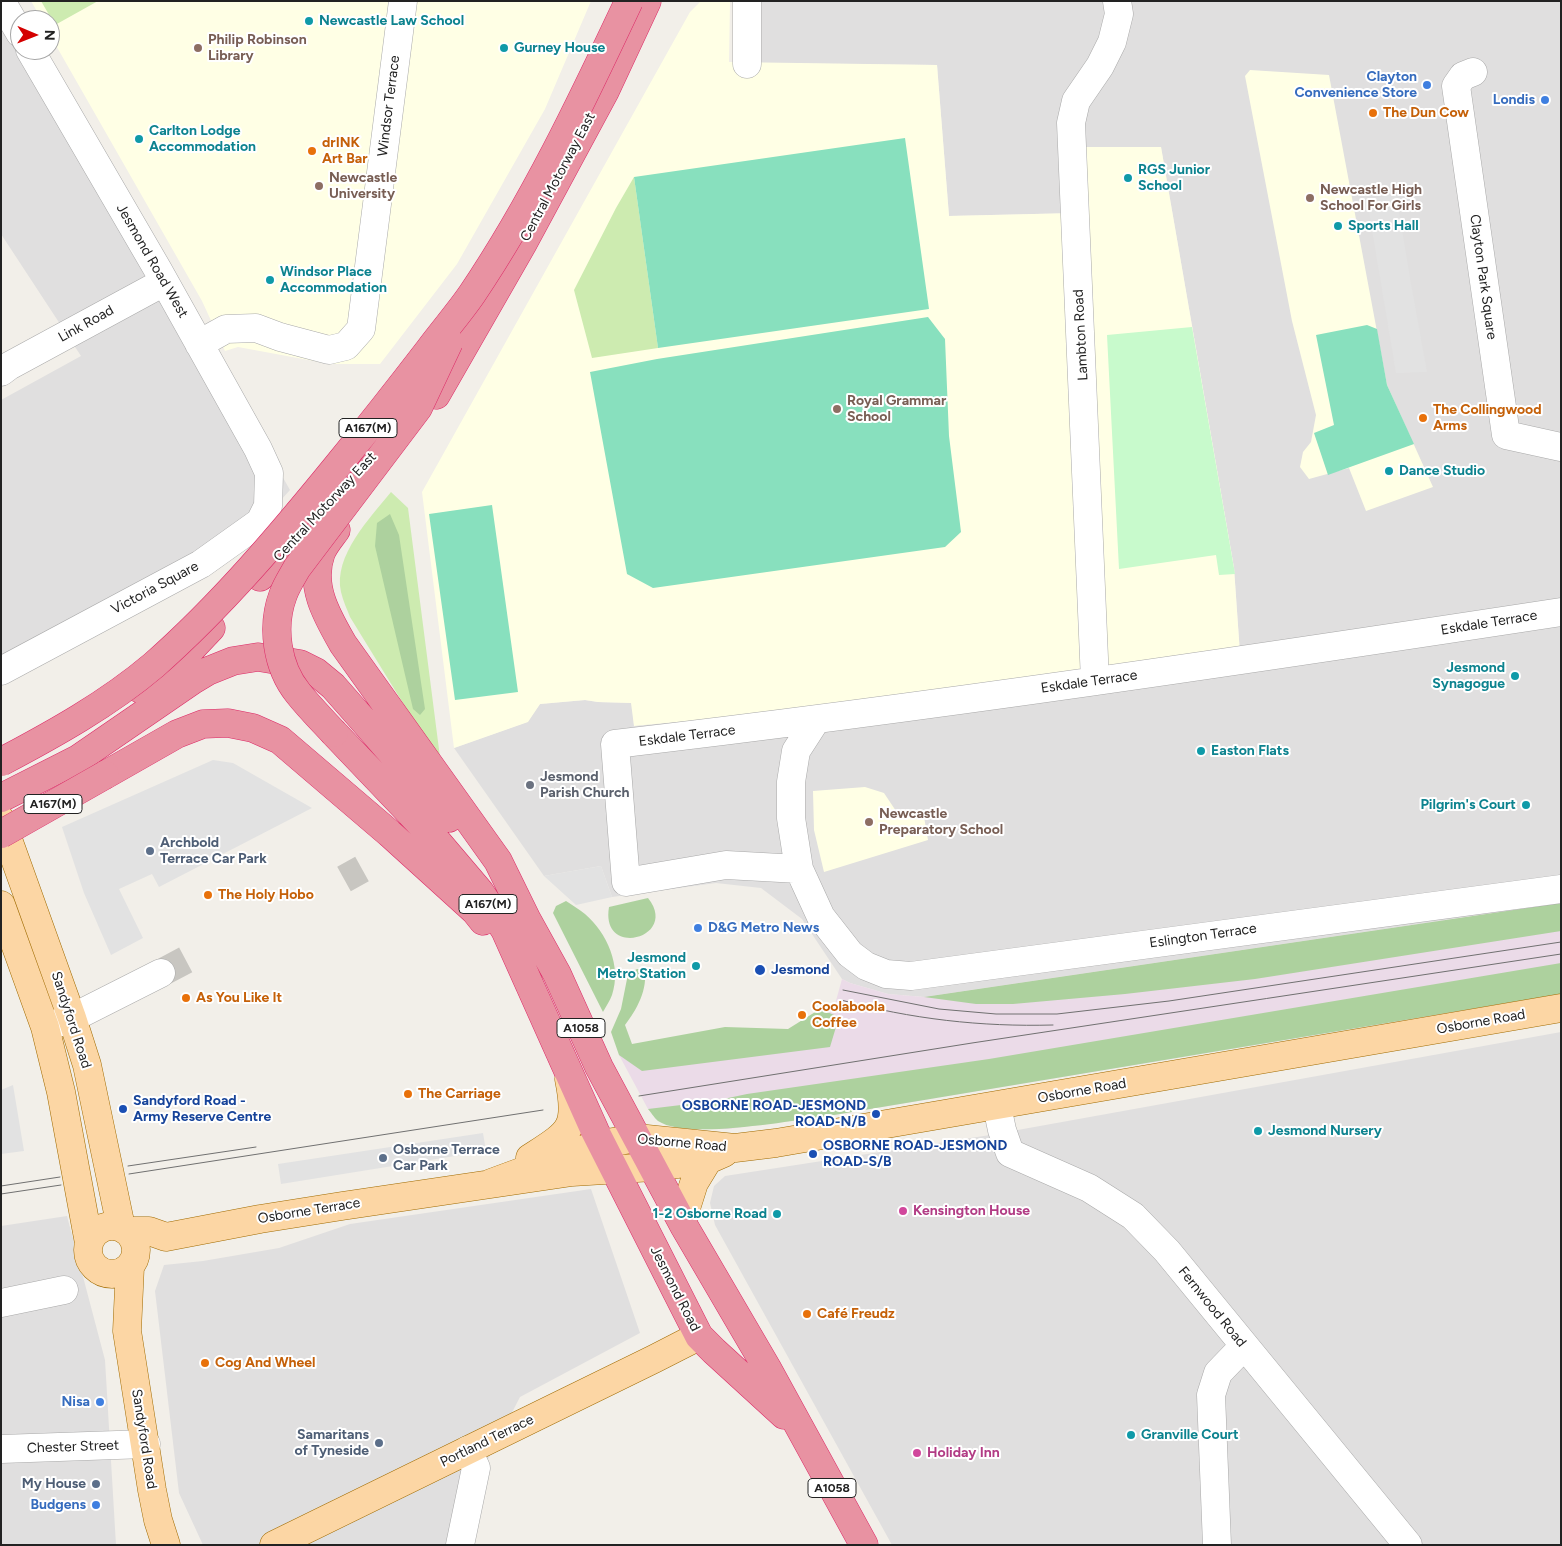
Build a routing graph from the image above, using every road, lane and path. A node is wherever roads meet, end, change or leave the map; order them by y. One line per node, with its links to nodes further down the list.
1 (1, 1): 7 (street)
2 (403, 1): 14 (street, Windsor Terrace)
3 (648, 1): 11 (highway, Central Motorway East / A167(M))
4 (747, 1): 9 (street)
5 (1117, 1): 20 (street, Lambton Road)
6 (626, 5): 13 (highway, Central Motorway East / A167(M), bridge)
7 (10, 17)
8 (36, 60): 12 (street, Jesmond Road West)
9 (748, 64)
10 (1473, 72): 16 (street, Clayton Park Square)
11 (522, 245): 22 (highway, Central Motorway East / A167(M)); 31 (highway, A167(M))
12 (164, 282): 14 (street, Jesmond Road West); 15 (street, Link Road)
13 (471, 295): 23 (highway, Central Motorway East / A167(M), bridge); 33 (highway, A167(M), bridge)
14 (199, 344): 17 (street, Jesmond Road West)
15 (4, 368)
16 (1561, 447)
17 (269, 474): 19 (street, Victoria Square)
18 (1561, 612): 20 (street, Eskdale Terrace)
19 (1, 671)
20 (1095, 681): 21 (street, Eskdale Terrace)
21 (816, 720): 28 (street, Eslington Terrace); 28 (street, Eskdale Terrace)
22 (70, 749): 24 (highway, Central Motorway East / A167(M)); 25 (highway, A167(M)); 31 (highway, A167(M))
23 (1, 762)
24 (1, 772)
25 (1, 798)
26 (1, 820): 35 (main road, Sandyford Road)
27 (1, 834): 33 (highway, A167(M), bridge)
28 (798, 869): 29 (street, Eslington Terrace)
29 (1561, 889)
30 (1, 905): 36 (main road, Sandyford Road)
31 (526, 918): 39 (highway, A1058)
32 (161, 973): 35 (street)
33 (527, 977): 37 (highway, A1058)
34 (1561, 1008): 38 (main road, Osborne Road)
35 (72, 1018): 36 (street); 48 (main road, Sandyford Road)
36 (45, 1027): 47 (main road, Sandyford Road)
37 (567, 1071): 40 (highway, A1058); 45 (main road)
38 (997, 1106): 41 (main road, Osborne Road); 54 (street, Fernwood Road)
39 (637, 1138): 40 (main road, Osborne Road); 41 (main road, Osborne Road); 43 (highway, Jesmond Road / A1058)
40 (601, 1144): 44 (highway, Jesmond Road / A1058); 45 (main road, Osborne Terrace)
41 (735, 1148): 42 (main road, Osborne Terrace)
42 (708, 1160): 43 (main road, Osborne Terrace); 46 (main road)
43 (652, 1167): 44 (main road, Osborne Terrace); 46 (highway, Jesmond Road / A1058)
44 (615, 1170): 45 (main road, Osborne Terrace); 53 (highway, Jesmond Road / A1058)
45 (491, 1183): 48 (main road, Osborne Terrace)
46 (683, 1224): 53 (highway, A1058); 55 (highway, Jesmond Road / A1058)
47 (89, 1243): 48 (main road); 49 (main road)
48 (129, 1244): 49 (main road); 52 (main road, Sandyford Road)
49 (100, 1271): 52 (main road, Sandyford Road)
50 (64, 1290): 51 (street)
51 (1, 1303)
52 (127, 1331): 56 (main road, Sandyford Road)
53 (699, 1336): 55 (highway, Jesmond Road / A1058); 58 (main road, Portland Terrace)
54 (1244, 1346): 63 (street); 64 (street, Fernwood Road)
55 (801, 1432): 62 (highway, Jesmond Road / A1058)
56 (146, 1444): 57 (street, Chester Street); 59 (main road, Sandyford Road)
57 (1, 1449)
58 (468, 1450): 60 (main road, Portland Terrace); 61 (street)
59 (166, 1545)
60 (274, 1545)
61 (460, 1545)
62 (864, 1545)
63 (1217, 1545)
64 (1408, 1545)

